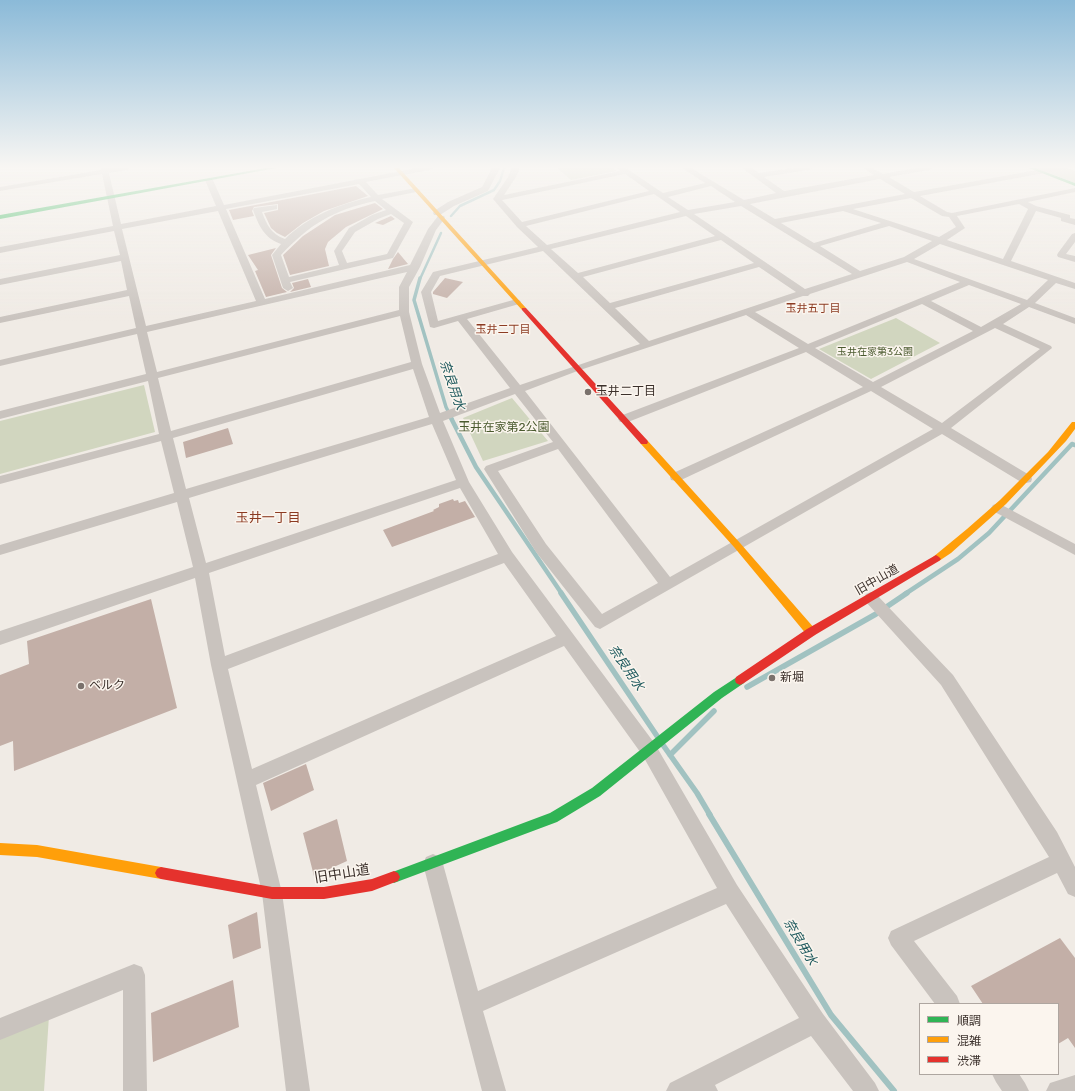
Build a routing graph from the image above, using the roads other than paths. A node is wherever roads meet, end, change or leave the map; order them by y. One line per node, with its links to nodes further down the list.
1 (116, 219): 24 (street)
2 (162, 219): 24 (street)
3 (226, 219): 52 (street)
4 (261, 219): 28 (street)
5 (317, 219): 28 (street)
6 (372, 219): 38 (street)
7 (403, 219): 38 (street)
8 (437, 219): 39 (street)
9 (442, 219): 36 (street)
10 (515, 219): 23 (street)
11 (543, 219): 23 (street)
12 (664, 219): 30 (street)
13 (697, 219): 26 (street)
14 (767, 219): 20 (street)
15 (788, 219): 20 (street)
16 (878, 219): 22 (street)
17 (955, 219): 27 (street)
18 (1028, 219): 35 (street)
19 (1064, 219): 21 (street)
20 (772, 222): 29 (street)
21 (1075, 222)
22 (891, 223): 27 (street); 29 (street)
23 (520, 224): 30 (street)
24 (118, 227): 31 (street); 32 (street)
25 (1075, 236): 34 (street)
26 (723, 237): 37 (street); 41 (street)
27 (941, 239): 33 (street); 35 (street)
28 (288, 243): 43 (street)
29 (812, 246): 40 (street)
30 (545, 248): 36 (street); 41 (street)
31 (0, 250)
32 (125, 257): 44 (street); 47 (street)
33 (907, 259): 40 (street); 45 (street)
34 (1075, 259)
35 (1006, 262): 42 (street)
36 (481, 263): 51 (street); 57 (street)
37 (760, 264): 48 (street); 54 (street)
38 (344, 267): 43 (street)
39 (415, 267): 49 (street); 55 (street)
40 (860, 275): 48 (street)
41 (576, 276): 54 (street)
42 (1055, 279): 46 (street); 53 (street)
43 (286, 280): 49 (street)
44 (0, 282)
45 (968, 282): 50 (street); 53 (street)
46 (1075, 286)
47 (133, 292): 58 (street); 61 (street)
48 (805, 294): 56 (street)
49 (292, 296): 52 (street)
50 (922, 300): 62 (street); 64 (street)
51 (516, 302): 57 (street); 67 (street)
52 (262, 303): 61 (street)
53 (1028, 304): 59 (street); 60 (street)
54 (607, 307): 63 (street)
55 (404, 312): 66 (street); 68 (street)
56 (747, 312): 63 (street); 64 (street)
57 (460, 317): 70 (street)
58 (0, 320)
59 (1075, 321)
60 (995, 324): 62 (street); 75 (street)
61 (142, 330): 65 (street); 68 (street)
62 (981, 331): 69 (street)
63 (647, 345): 67 (street)
64 (807, 348): 69 (street); 73 (street)
65 (0, 363)
66 (417, 364): 72 (street); 76 (street)
67 (576, 368): 70 (street); 73 (street)
68 (153, 377): 71 (street); 76 (street)
69 (872, 387): 75 (street); 78 (street)
70 (517, 389): 72 (street); 77 (street)
71 (0, 415)
72 (436, 419): 81 (street); 82 (street)
73 (624, 419): 78 (street)
74 (1075, 424): 79 (street, 旧中山道)
75 (942, 429): 79 (street); 84 (street)
76 (166, 436): 80 (street); 82 (street)
77 (561, 444): 89 (street); 89 (street)
78 (676, 477): 84 (street)
79 (1026, 479): 83 (street, 旧中山道)
80 (0, 480)
81 (463, 482): 87 (street); 88 (street)
82 (182, 495): 85 (street); 88 (street)
83 (998, 508): 86 (street); 90 (street, 旧中山道)
84 (737, 545): 89 (street); 91 (street)
85 (0, 550)
86 (1075, 550)
87 (507, 556): 93 (street); 94 (street)
88 (201, 570): 92 (street); 94 (street)
89 (667, 584)
90 (871, 598): 91 (street, 旧中山道); 98 (street)
91 (811, 632): 95 (street, 旧中山道)
92 (0, 638)
93 (567, 638): 95 (street); 96 (street)
94 (219, 665): 96 (street)
95 (653, 747): 99 (street, 旧中山道); 101 (street)
96 (245, 781): 102 (street)
97 (0, 849): 102 (street, 旧中山道)
98 (1061, 861): 100 (street); 103 (street)
99 (434, 864): 102 (street, 旧中山道); 104 (street)
100 (1075, 887)
101 (730, 892): 104 (street); 105 (street)
102 (272, 893): 111 (street)
103 (948, 1003)
104 (471, 1005): 112 (street)
105 (815, 1022): 108 (street); 114 (street)
106 (0, 1029): 110 (street)
107 (1005, 1075): 115 (street)
108 (704, 1085): 113 (street)
109 (1075, 1087): 116 (street)
110 (135, 1091)
111 (298, 1091)
112 (494, 1091)
113 (678, 1091)
114 (867, 1091)
115 (1017, 1091)
116 (1058, 1091)

